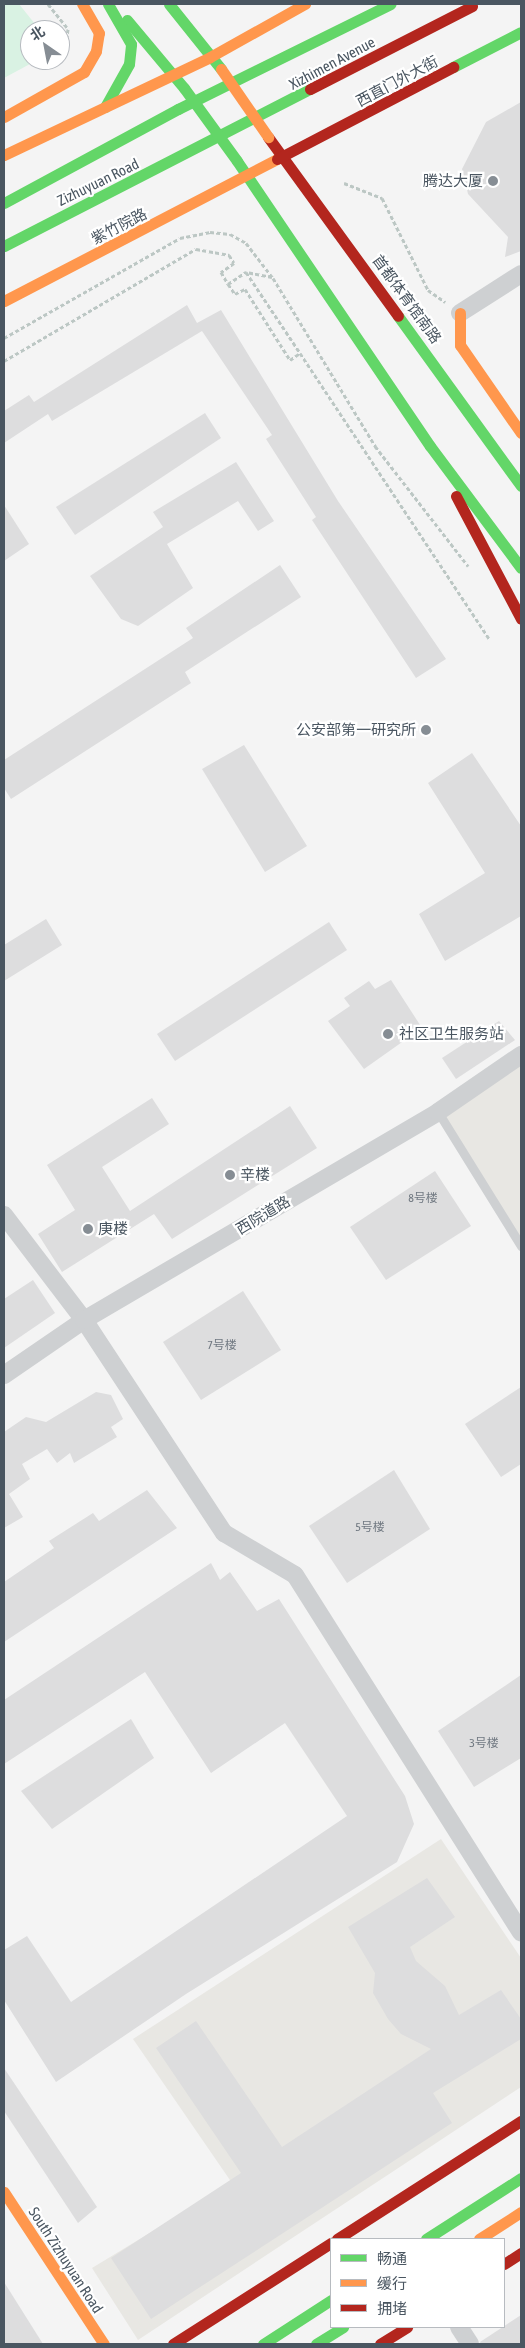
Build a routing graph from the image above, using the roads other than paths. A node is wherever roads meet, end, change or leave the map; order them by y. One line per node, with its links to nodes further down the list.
1 (82, 4): 13 (main road)
2 (108, 4): 11 (main road)
3 (113, 4): 10 (main road)
4 (169, 4): 9 (main road, 首都体育馆南路)
5 (305, 4): 9 (main road)
6 (390, 4): 12 (main road, Xizhimen Avenue)
7 (472, 6): 14 (main road, Xizhimen Avenue)
8 (521, 32): 16 (main road, 西直门外大街)
9 (210, 57): 10 (main road); 16 (main road, 首都体育馆南路, bridge)
10 (174, 75): 11 (main road); 17 (main road, bridge)
11 (105, 107): 15 (main road)
12 (178, 109): 18 (main road, Zizhuyuan Road)
13 (4, 117)
14 (206, 146): 19 (main road, Zizhuyuan Road)
15 (4, 156)
16 (287, 157): 17 (main road, 西直门外大街); 25 (main road, 首都体育馆南路)
17 (248, 177): 21 (main road, 紫竹院路); 24 (main road)
18 (4, 203)
19 (4, 246)
20 (521, 274): 22 (street)
21 (4, 301)
22 (460, 313): 23 (main road)
23 (521, 433)
24 (430, 446): 28 (main road); 29 (main road)
25 (503, 459): 26 (main road, 首都体育馆南路); 27 (main road, 首都体育馆南路)
26 (521, 475)
27 (521, 486)
28 (521, 568)
29 (521, 619)
30 (521, 1055): 31 (street, 西院道路)
31 (438, 1112): 33 (lane); 34 (street, 西院道路)
32 (4, 1215): 34 (street)
33 (521, 1246)
34 (84, 1320): 35 (street, 西院道路); 36 (street)
35 (4, 1374)
36 (521, 1934)
37 (521, 2121): 41 (main road)
38 (521, 2178): 42 (main road)
39 (4, 2192): 51 (main road, South Zizhuyuan Road)
40 (521, 2212): 43 (main road)
41 (339, 2238)
42 (428, 2238)
43 (481, 2238)
44 (330, 2244): 52 (main road)
45 (521, 2253): 46 (main road)
46 (505, 2263)
47 (330, 2301): 53 (main road)
48 (341, 2328): 54 (main road)
49 (405, 2328): 55 (main road)
50 (460, 2328): 56 (street)
51 (104, 2344)
52 (173, 2344)
53 (263, 2344)
54 (316, 2344)
55 (380, 2344)
56 (470, 2344)

